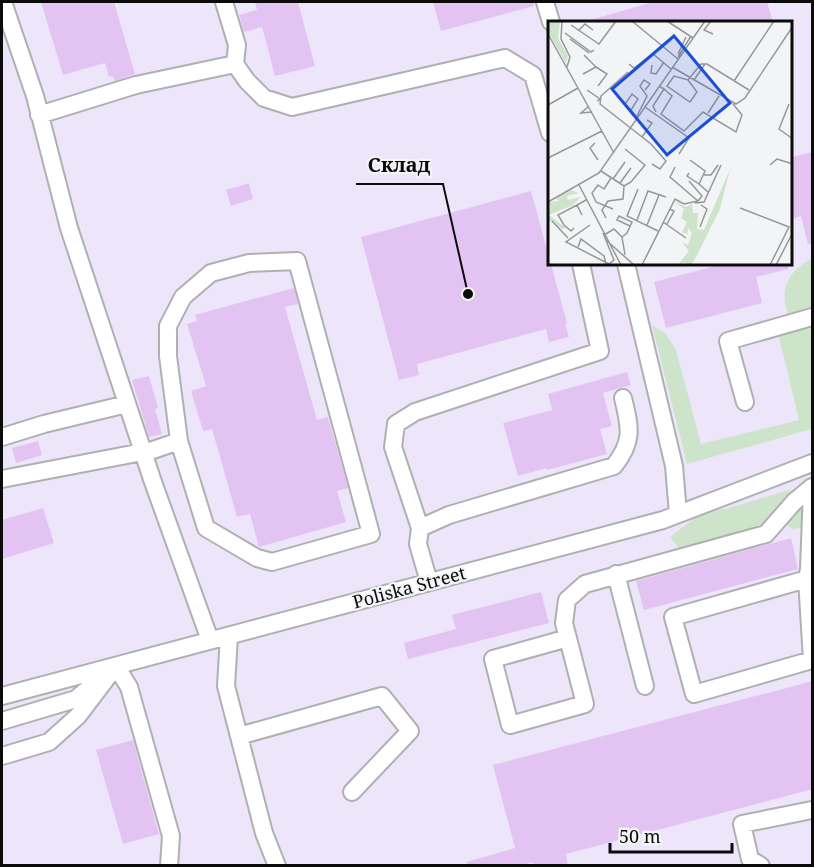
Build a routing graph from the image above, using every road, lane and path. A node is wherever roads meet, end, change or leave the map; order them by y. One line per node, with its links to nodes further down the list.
1 (3, 2): 6 (street)
2 (224, 2): 5 (street)
3 (545, 2): 4 (street)
4 (551, 21)
5 (235, 64): 6 (street); 7 (street)
6 (39, 115): 13 (street)
7 (548, 126)
8 (581, 266): 21 (street)
9 (626, 266): 20 (street)
10 (813, 317): 12 (street)
11 (622, 398): 21 (street)
12 (746, 402)
13 (127, 404): 14 (street); 16 (street)
14 (2, 437)
15 (178, 441): 15 (street); 16 (street)
16 (143, 451): 18 (street); 27 (street)
17 (813, 463): 20 (street, Poliska Street)
18 (2, 479)
19 (813, 489): 22 (street); 23 (street)
20 (678, 514): 24 (street, Poliska Street)
21 (420, 528): 24 (street)
22 (616, 574): 26 (street); 29 (street)
23 (807, 579): 23 (street)
24 (429, 582): 25 (street, Poliska Street)
25 (229, 636): 27 (street, Poliska Street); 32 (street)
26 (568, 638): 26 (street)
27 (210, 640): 28 (street, Poliska Street)
28 (116, 666): 30 (street, Poliska Street); 31 (street); 33 (street); 36 (street)
29 (645, 686)
30 (2, 696)
31 (2, 721)
32 (239, 736): 34 (street); 37 (street)
33 (2, 756)
34 (352, 792)
35 (813, 810): 38 (street)
36 (169, 866)
37 (277, 866)
38 (761, 866)

